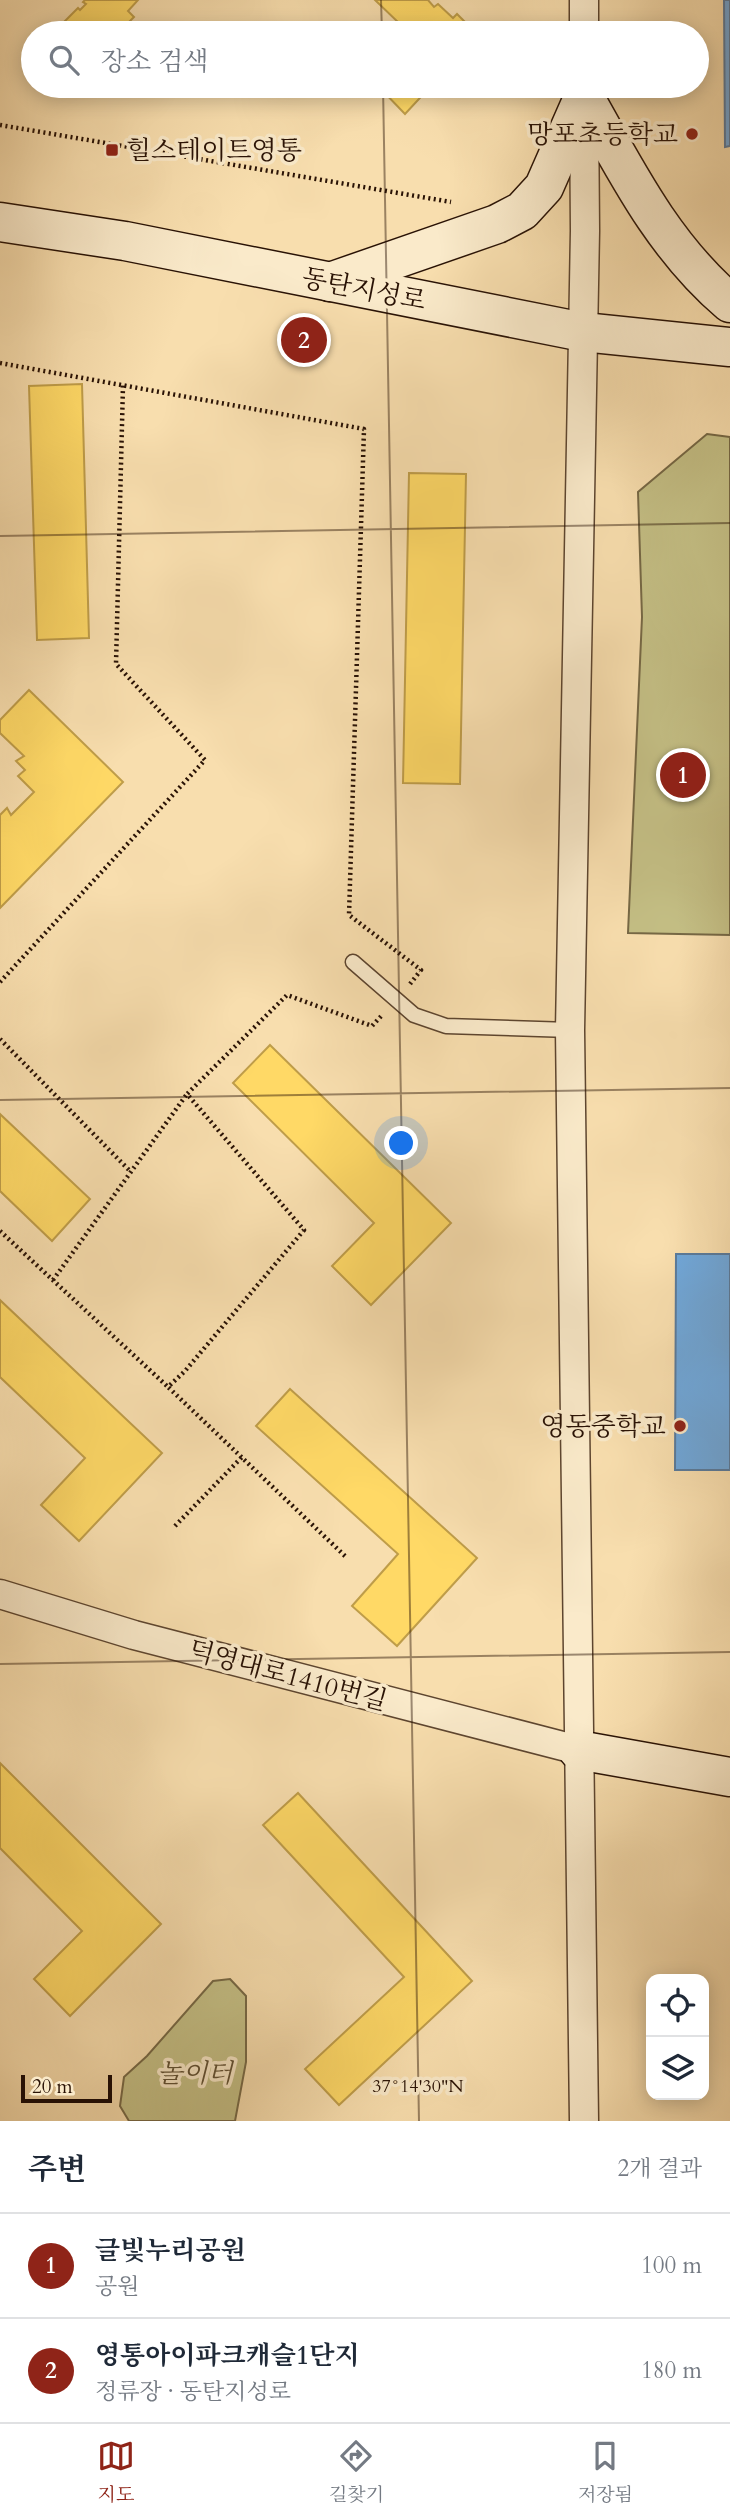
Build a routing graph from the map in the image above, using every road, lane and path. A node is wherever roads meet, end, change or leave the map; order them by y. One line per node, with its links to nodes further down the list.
1 (584, 0): 2 (street)
2 (584, 21)
3 (581, 98): 9 (street)
4 (584, 98): 11 (street)
5 (588, 98): 10 (street)
6 (0, 125): 7 (path)
7 (459, 204)
8 (0, 222): 9 (street, 동탄지성로)
9 (330, 282): 11 (street, 동탄지성로)
10 (730, 303)
11 (583, 332): 12 (street, 동탄지성로); 18 (street)
12 (730, 347)
13 (0, 363): 14 (path)
14 (123, 385): 16 (path); 17 (path)
15 (353, 962): 17 (lane)
16 (0, 982)
17 (396, 999): 18 (lane); 20 (path)
18 (569, 1030): 29 (street)
19 (0, 1039): 21 (path)
20 (187, 1094): 21 (path); 24 (path)
21 (131, 1172): 23 (path)
22 (0, 1231): 23 (path)
23 (53, 1280): 24 (path)
24 (168, 1387): 25 (path)
25 (242, 1457): 26 (path); 27 (path)
26 (175, 1526)
27 (345, 1556)
28 (0, 1594): 29 (street, 덕영대로1410번길)
29 (578, 1751): 30 (street); 31 (street)
30 (730, 1777)
31 (584, 2121)

